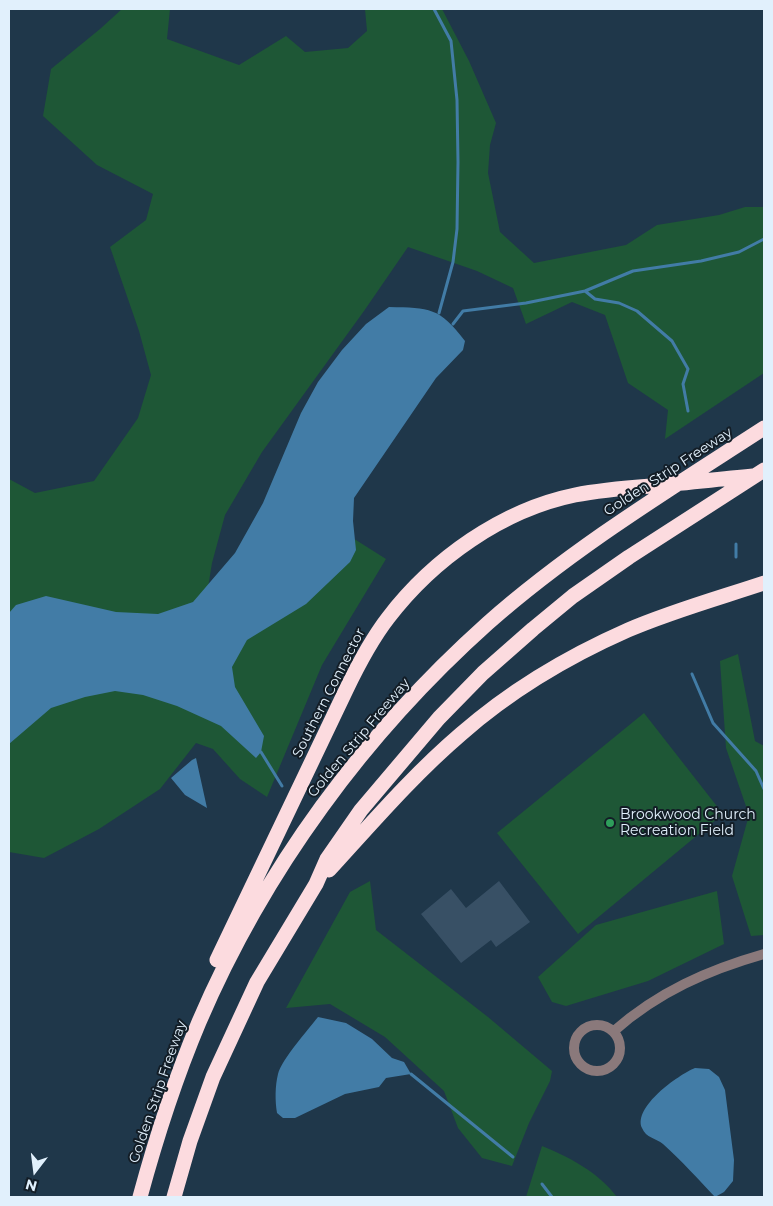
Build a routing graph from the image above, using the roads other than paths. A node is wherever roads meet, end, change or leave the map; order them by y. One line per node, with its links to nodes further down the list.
1 (764, 428): 8 (highway, Golden Strip Freeway)
2 (764, 470): 5 (highway)
3 (764, 475): 8 (highway, Southern Connector)
4 (764, 583): 5 (highway)
5 (316, 884): 10 (highway)
6 (764, 954): 7 (street)
7 (614, 1031): 7 (street)
8 (174, 1086): 9 (highway, Golden Strip Freeway)
9 (140, 1197)
10 (174, 1197)

